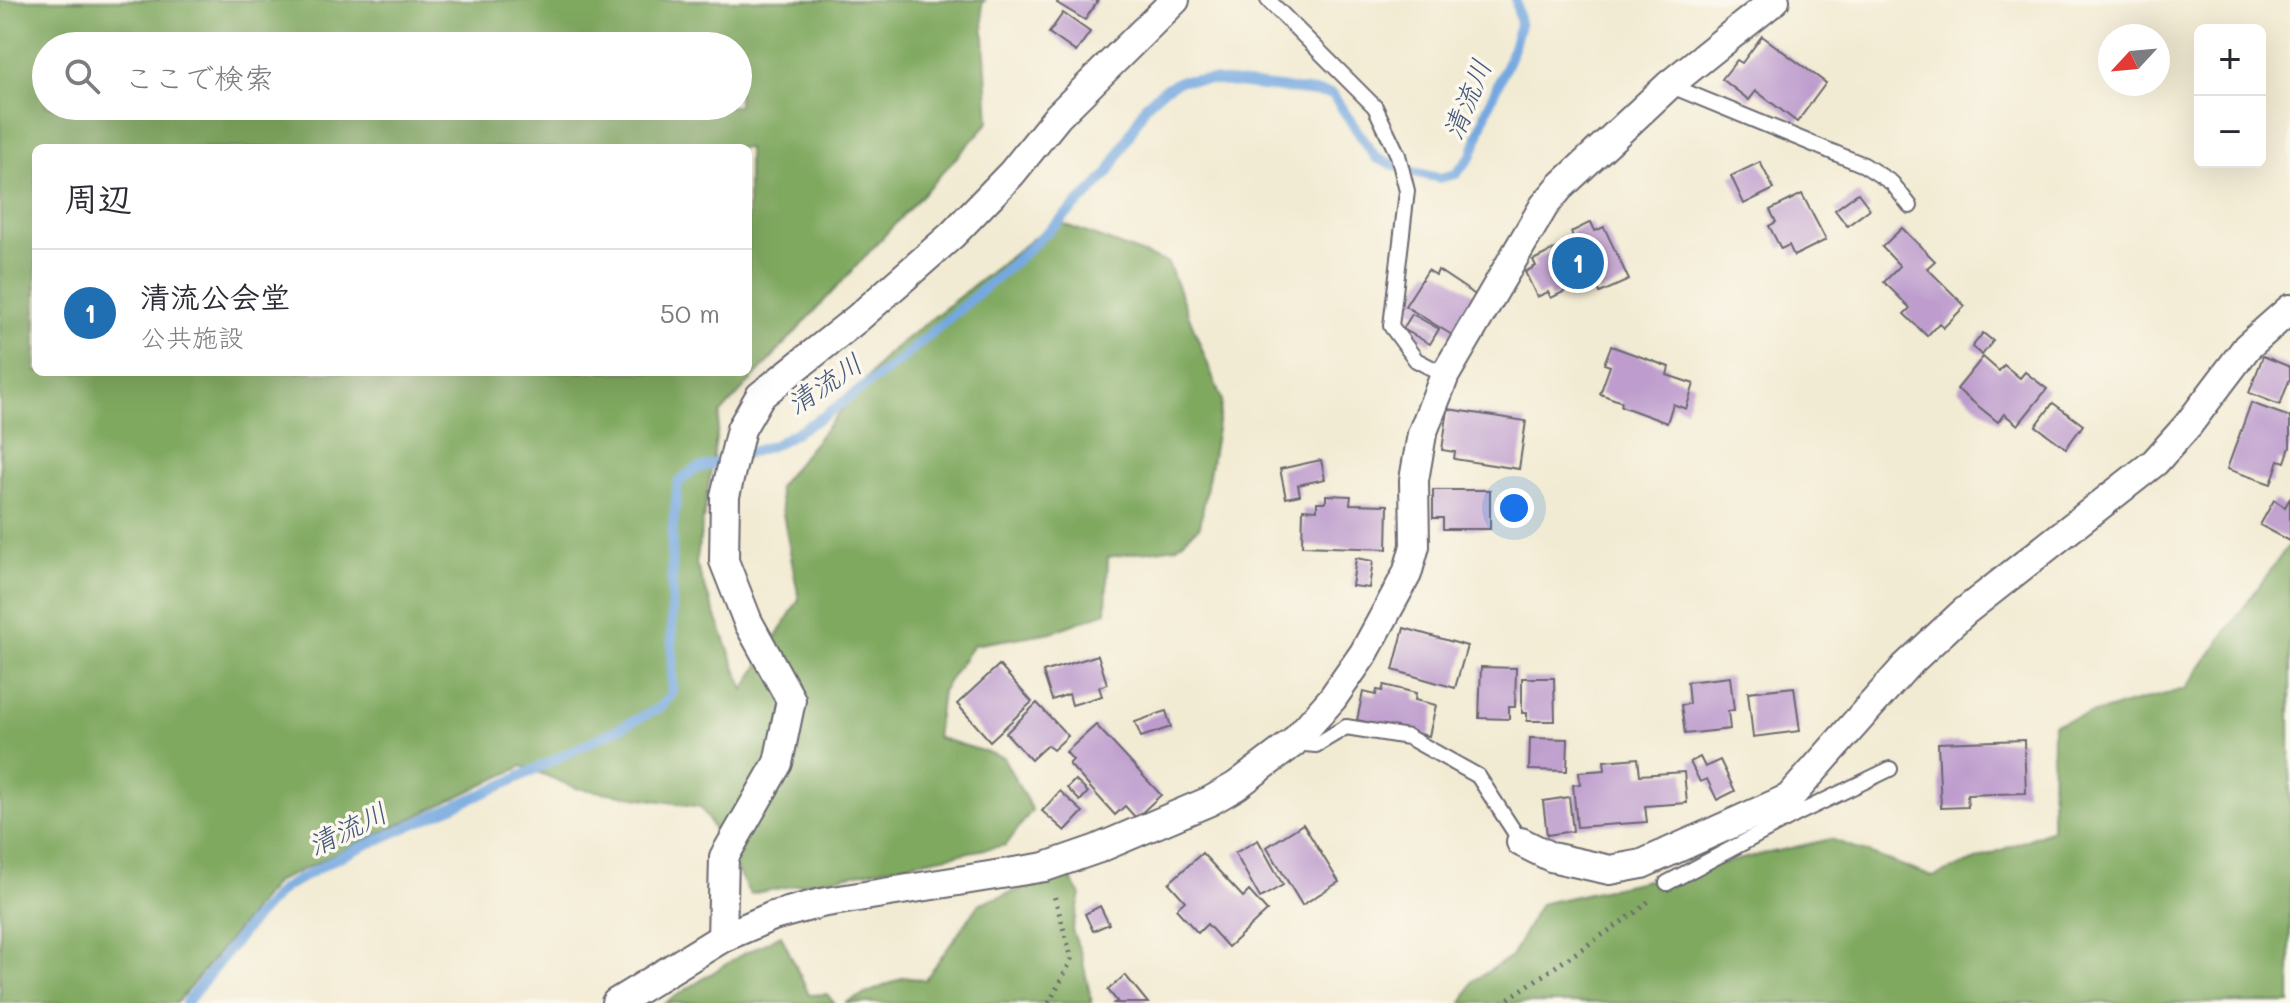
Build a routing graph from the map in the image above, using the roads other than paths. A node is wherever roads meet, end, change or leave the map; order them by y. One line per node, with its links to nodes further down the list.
1 (1175, 0): 13 (street)
2 (1268, 0): 7 (lane)
3 (1775, 0): 4 (street)
4 (1669, 85): 5 (lane); 7 (street)
5 (1910, 206)
6 (2290, 309): 10 (street)
7 (1445, 375): 8 (street)
8 (1293, 743): 11 (lane); 13 (street)
9 (1890, 769): 10 (lane)
10 (1793, 806): 11 (street); 12 (lane)
11 (1521, 842)
12 (1667, 883)
13 (722, 938): 14 (street)
14 (616, 1003)

